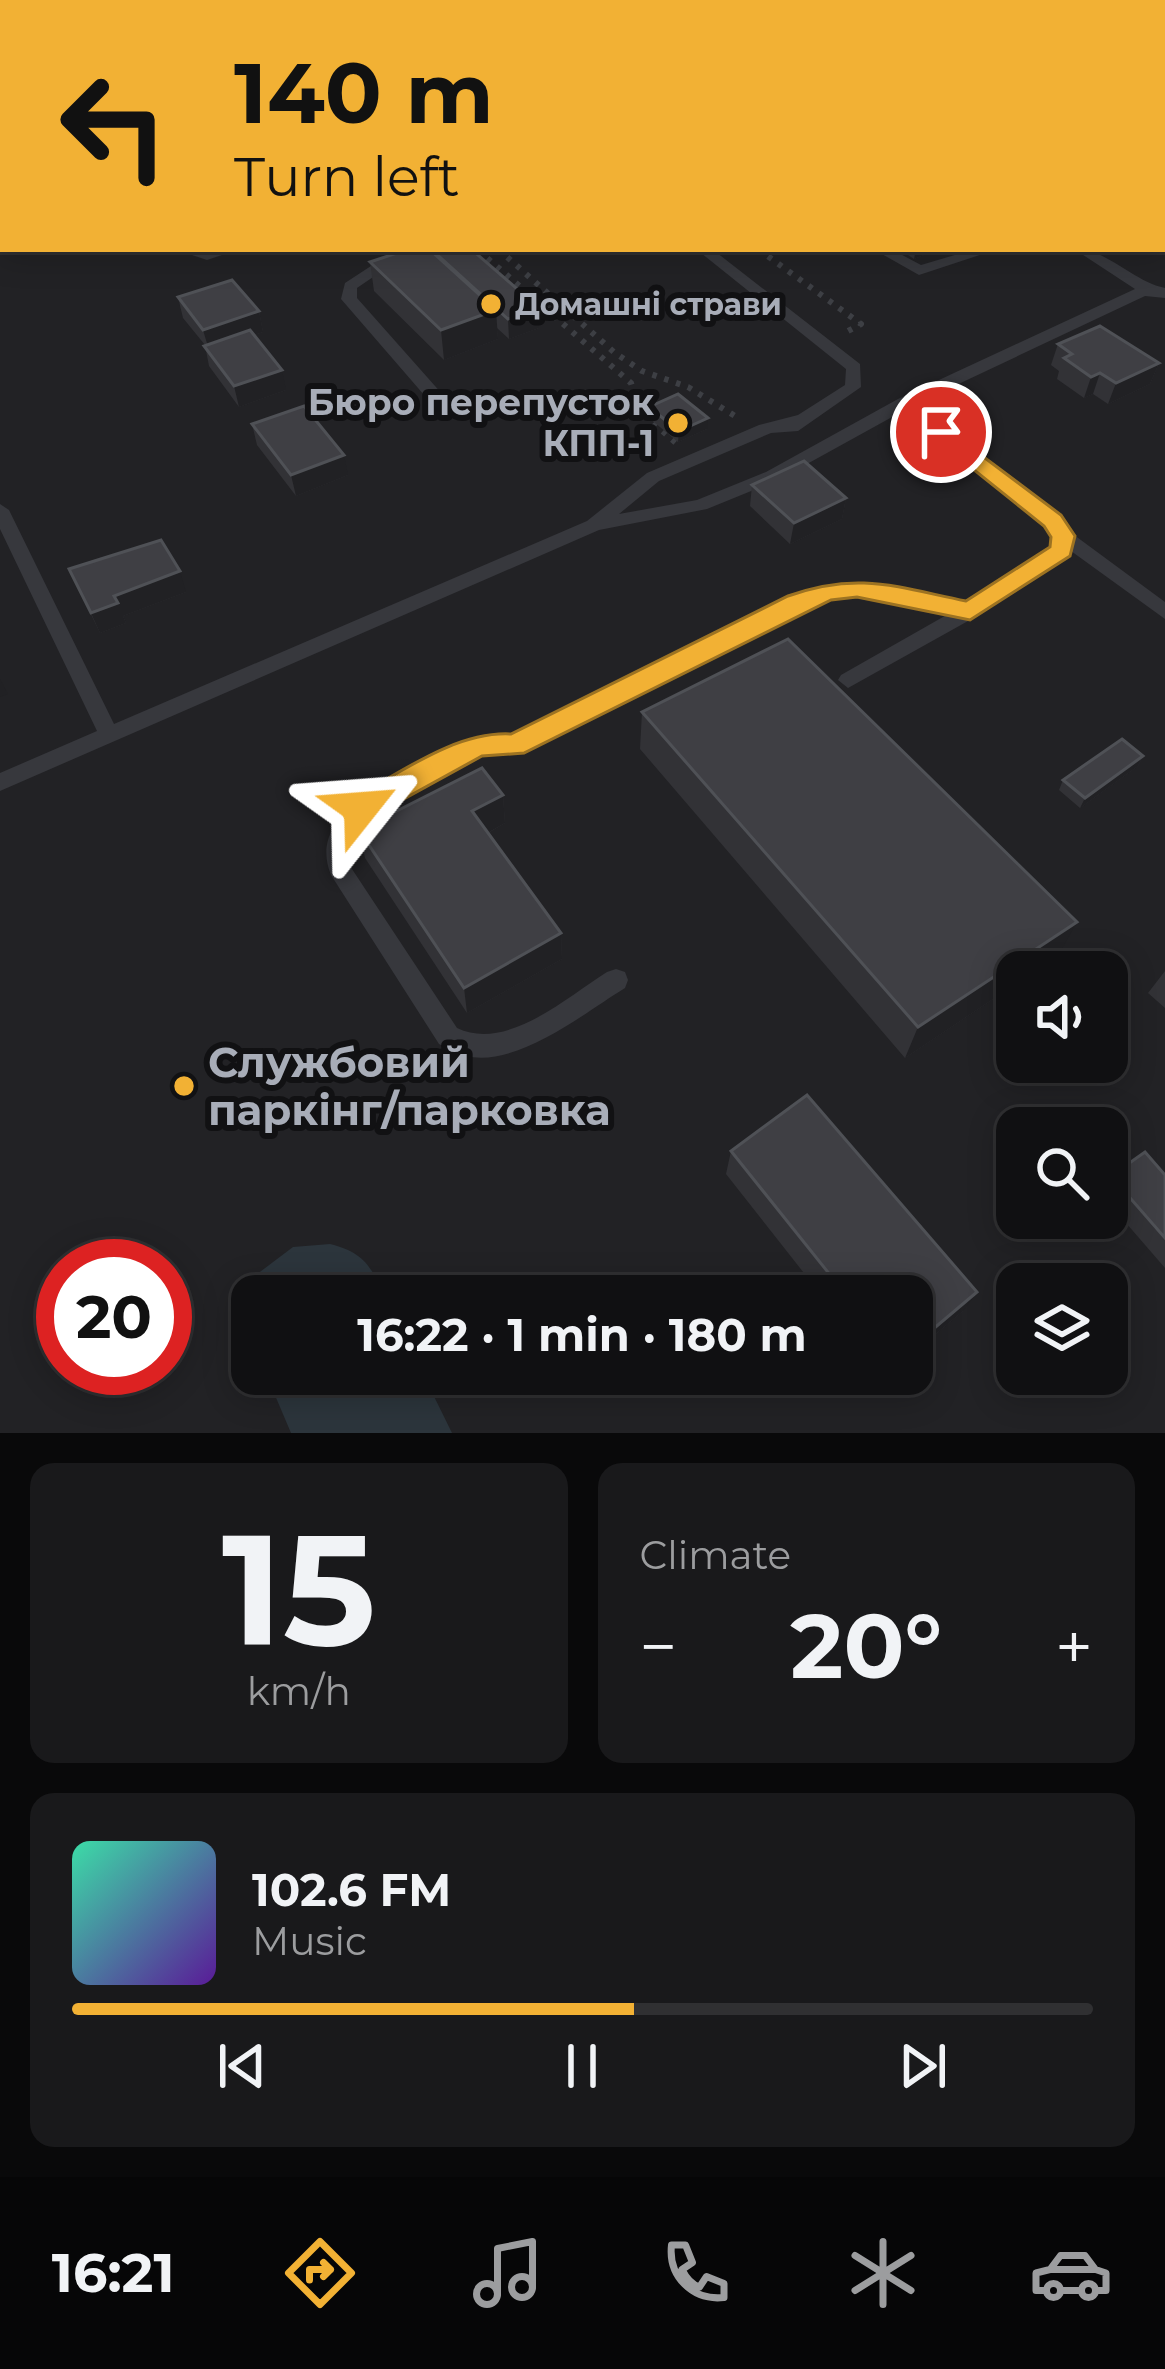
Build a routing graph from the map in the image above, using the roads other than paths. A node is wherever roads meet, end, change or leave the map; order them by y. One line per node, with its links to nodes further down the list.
1 (189, 252): 2 (lane)
2 (218, 252)
3 (402, 252): 10 (lane)
4 (708, 252): 13 (lane)
5 (886, 252): 6 (lane)
6 (981, 252)
7 (1087, 252): 9 (lane)
8 (1165, 271): 9 (lane)
9 (1153, 292): 11 (lane)
10 (436, 399)
11 (904, 403): 13 (lane); 14 (lane)
12 (0, 510): 18 (lane)
13 (594, 525): 18 (lane)
14 (1063, 536): 15 (lane); 16 (lane)
15 (970, 611): 17 (lane); 20 (lane)
16 (1165, 612)
17 (848, 680)
18 (109, 735): 19 (lane)
19 (0, 782)
20 (616, 980)

